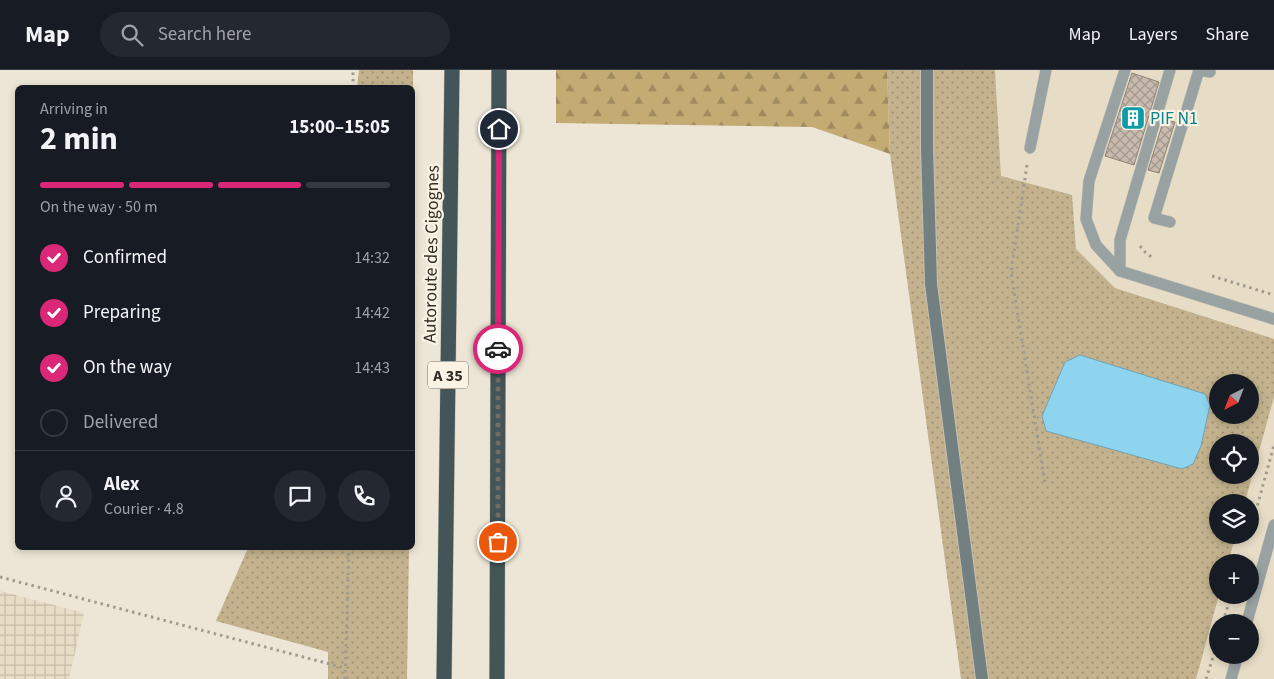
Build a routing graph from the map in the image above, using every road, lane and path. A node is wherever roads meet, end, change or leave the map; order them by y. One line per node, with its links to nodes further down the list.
1 (353, 70): 9 (path)
2 (452, 70): 25 (highway, Autoroute des Cigognes / A 35)
3 (499, 70): 26 (highway)
4 (927, 70): 27 (main road)
5 (1046, 70): 10 (lane)
6 (1125, 70): 12 (lane)
7 (1170, 70): 12 (lane)
8 (1203, 71): 11 (lane)
9 (352, 85)
10 (1030, 148): 15 (path)
11 (1170, 222)
12 (1120, 271): 13 (lane)
13 (1274, 319)
14 (1274, 445): 16 (path)
15 (1045, 483)
16 (1259, 499)
17 (1274, 525): 20 (lane)
18 (350, 550): 23 (path)
19 (0, 577): 23 (path)
20 (1249, 614)
21 (1211, 664): 28 (path)
22 (1235, 664): 29 (lane)
23 (345, 668): 24 (path)
24 (344, 679)
25 (444, 679)
26 (497, 679)
27 (982, 679)
28 (1206, 679)
29 (1231, 679)

